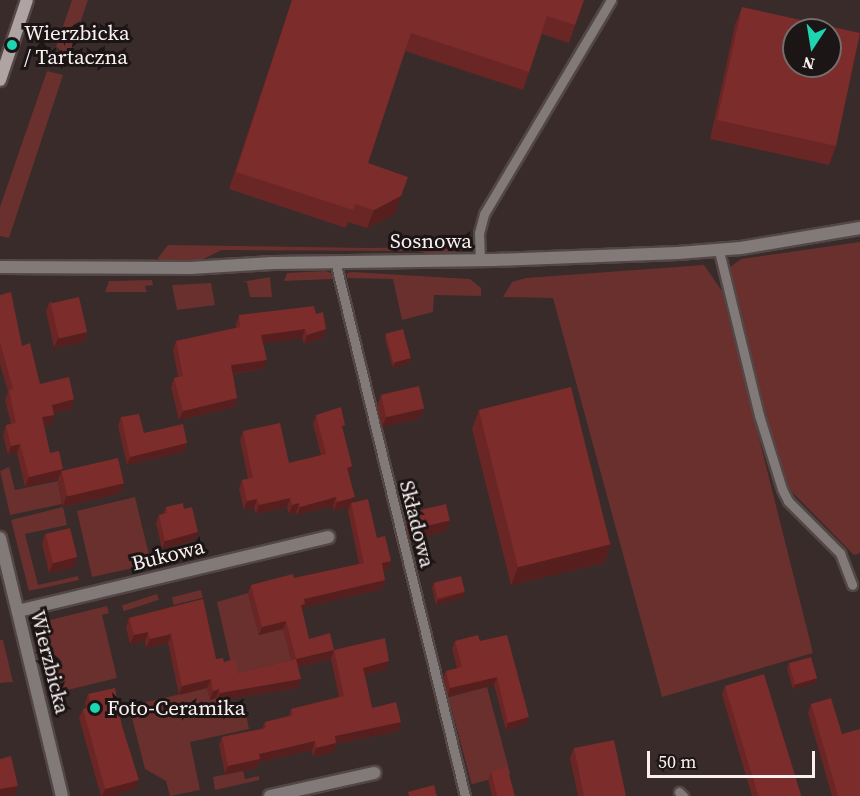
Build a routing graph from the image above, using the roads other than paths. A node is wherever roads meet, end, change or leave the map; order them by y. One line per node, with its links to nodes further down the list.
1 (27, 0): 3 (street)
2 (611, 0): 7 (lane)
3 (0, 80)
4 (860, 228): 5 (street, Sosnowa)
5 (719, 251): 7 (street, Sosnowa); 11 (lane)
6 (335, 261): 7 (street, Sosnowa); 8 (street, Sosnowa); 16 (lane, Składowa)
7 (480, 261)
8 (0, 267)
9 (328, 537): 12 (street, Bukowa)
10 (0, 538): 12 (street, Wierzbicka)
11 (852, 585)
12 (18, 611): 14 (street, Wierzbicka)
13 (374, 772): 15 (street)
14 (63, 796)
15 (270, 796)
16 (465, 796)

